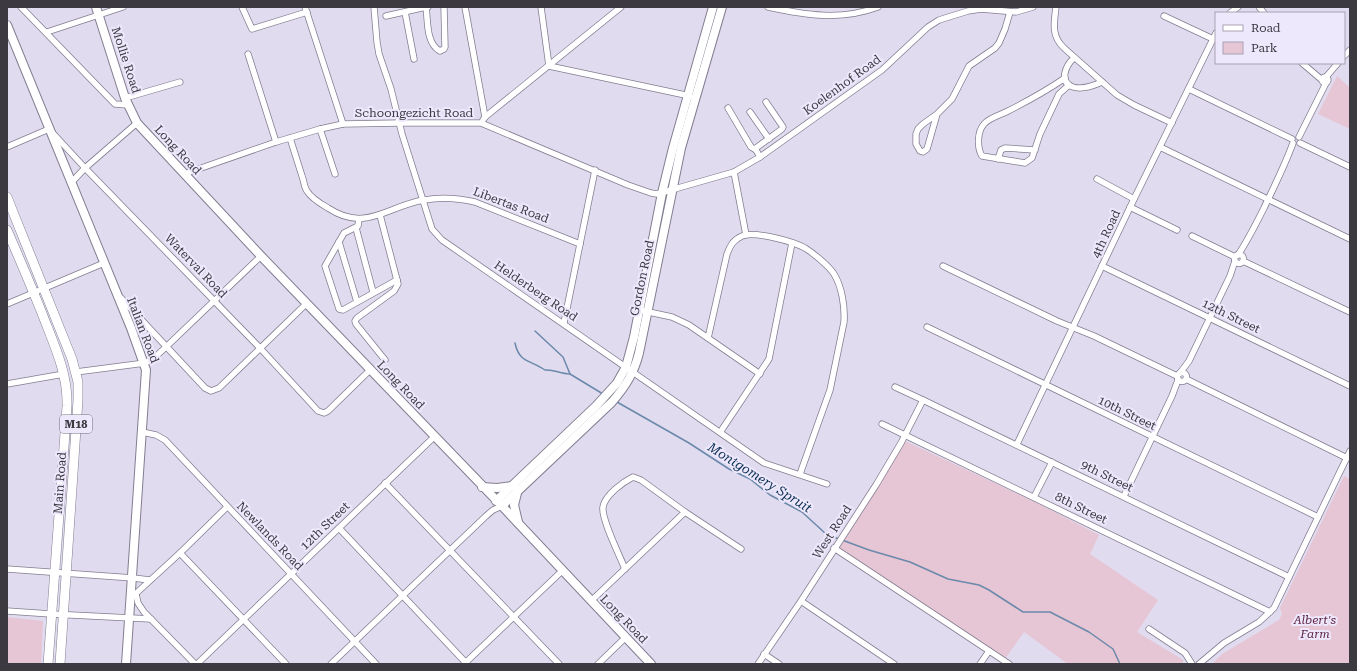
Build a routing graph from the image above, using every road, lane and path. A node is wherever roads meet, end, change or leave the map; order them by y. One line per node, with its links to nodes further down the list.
1 (21, 7): 24 (street)
2 (96, 7): 21 (street, Mollie Road)
3 (123, 7): 21 (street)
4 (242, 7): 18 (street)
5 (374, 7): 48 (street, Helderberg Road)
6 (427, 7): 7 (street); 19 (street); 19 (street)
7 (444, 7)
8 (465, 7): 46 (street)
9 (540, 7): 32 (street)
10 (621, 7): 32 (street)
11 (713, 7): 39 (street, Gordon Road)
12 (722, 7): 40 (street, Gordon Road)
13 (768, 7): 17 (street)
14 (878, 7): 17 (street)
15 (1033, 7): 20 (street, Koelenhof Road)
16 (1056, 7): 28 (street)
17 (789, 9)
18 (306, 10): 51 (street)
19 (405, 12): 29 (street)
20 (1010, 12): 45 (street); 62 (street, Koelenhof Road)
21 (98, 16): 24 (street); 41 (street, Mollie Road)
22 (1164, 16): 26 (street)
23 (7, 26): 52 (street, Italian Road)
24 (47, 32): 41 (street)
25 (1215, 35): 26 (street, 4th Road)
26 (1213, 39): 38 (street, 4th Road)
27 (248, 54): 57 (street)
28 (1074, 58): 33 (street); 36 (street)
29 (414, 59)
30 (1303, 64): 34 (street)
31 (1336, 65): 34 (street)
32 (549, 66): 39 (street); 46 (street)
33 (1065, 78): 37 (street); 63 (street)
34 (1325, 80): 56 (street)
35 (180, 82): 41 (street)
36 (1102, 82): 37 (street); 50 (street)
37 (1069, 85): 61 (street)
38 (1189, 89): 50 (street, 4th Road); 56 (street)
39 (688, 95): 40 (street); 73 (street, Gordon Road)
40 (696, 97): 72 (street, Gordon Road)
41 (126, 101): 47 (street, Mollie Road)
42 (766, 102): 55 (street)
43 (728, 108): 60 (street)
44 (750, 112): 55 (street)
45 (937, 114): 45 (street)
46 (485, 117): 49 (street)
47 (136, 122): 65 (street); 68 (street, Long Road)
48 (400, 123): 49 (street, Schoongezicht Road); 51 (street, Schoongezicht Road); 76 (street, Helderberg Road)
49 (481, 123): 66 (street, Schoongezicht Road)
50 (1172, 123): 59 (street, 4th Road)
51 (343, 124): 53 (street, Schoongezicht Road)
52 (49, 129): 58 (street); 65 (street, Waterval Road); 71 (street, Italian Road)
53 (320, 129): 54 (street, Schoongezicht Road); 69 (street)
54 (290, 138): 57 (street, Schoongezicht Road); 80 (street, Libertas Road)
55 (769, 139): 60 (street)
56 (1296, 140): 64 (street); 77 (street)
57 (276, 142): 68 (street, Schoongezicht Road)
58 (7, 147)
59 (1160, 148): 75 (street, 4th Road); 77 (street)
60 (756, 150): 62 (street)
61 (1035, 150): 63 (street); 63 (street)
62 (760, 157): 67 (street, Koelenhof Road)
63 (998, 159)
64 (1350, 167)
65 (85, 168): 71 (street); 100 (street, Waterval Road)
66 (595, 170): 73 (street, Schoongezicht Road); 89 (street)
67 (734, 172): 72 (street, Koelenhof Road); 84 (street)
68 (184, 174): 90 (street, Long Road)
69 (334, 174)
70 (1097, 179): 75 (street)
71 (71, 183): 92 (street, Italian Road)
72 (672, 189): 73 (street, Koelenhof Road); 104 (street, Gordon Road)
73 (662, 193): 104 (street, Gordon Road)
74 (7, 197): 96 (main road, Main Road / M18)
75 (1134, 198): 78 (street, 4th Road)
76 (422, 200): 79 (street, Libertas Road); 89 (street, Libertas Road); 107 (street, Helderberg Road)
77 (1268, 200): 86 (street); 91 (street)
78 (1130, 208): 83 (street); 94 (street, 4th Road)
79 (380, 215): 80 (street, Libertas Road); 95 (street)
80 (359, 219): 81 (street)
81 (356, 228): 87 (street); 97 (street)
82 (7, 230): 98 (main road, Main Road / M18)
83 (1177, 230)
84 (746, 235): 88 (street); 110 (street)
85 (1192, 236): 91 (street)
86 (1350, 239)
87 (339, 242): 101 (street); 101 (street)
88 (792, 243): 119 (street); 136 (street)
89 (580, 244): 107 (street)
90 (261, 256): 100 (street); 103 (street, Long Road)
91 (1239, 259): 105 (street); 106 (street)
92 (104, 263): 96 (street); 99 (street, Italian Road)
93 (943, 266): 109 (street)
94 (1102, 266): 106 (street, 12th Street); 109 (street, 4th Road)
95 (397, 280): 97 (street); 113 (street)
96 (44, 288): 98 (street); 117 (main road, Main Road / M18)
97 (373, 292): 101 (street)
98 (34, 293): 102 (street); 118 (main road, Main Road / M18)
99 (117, 294): 111 (street); 114 (street, Italian Road)
100 (214, 301): 111 (street); 112 (street, Waterval Road)
101 (357, 302)
102 (7, 304)
103 (306, 304): 112 (street); 116 (street, Long Road)
104 (643, 311): 110 (street); 115 (street, Gordon Road)
105 (1350, 312)
106 (1210, 318): 120 (street); 123 (street, 12th Street)
107 (564, 323): 115 (street, Helderberg Road)
108 (927, 327): 122 (street, 10th Street)
109 (1073, 327): 120 (street); 122 (street, 4th Road)
110 (708, 338): 119 (street)
111 (166, 347): 112 (street); 114 (street)
112 (260, 348): 116 (street, Waterval Road)
113 (386, 360)
114 (145, 363): 117 (street); 128 (street, Italian Road)
115 (630, 369): 127 (street, Helderberg Road); 140 (street, Gordon Road); 140 (street, Gordon Road)
116 (370, 370): 130 (street, Long Road)
117 (76, 372): 157 (main road, Main Road / M18)
118 (64, 374): 121 (street); 156 (main road, Main Road / M18)
119 (760, 374): 127 (street)
120 (1182, 378): 131 (street); 134 (street)
121 (7, 384)
122 (1046, 385): 131 (street, 10th Street); 132 (street, 4th Road)
123 (1350, 386)
124 (895, 387): 125 (street, 9th Street)
125 (923, 400): 129 (street, West Road); 132 (street, 9th Street)
126 (882, 424): 129 (street, 8th Street)
127 (721, 431): 136 (street, Helderberg Road)
128 (142, 432): 144 (street, Newlands Road); 160 (street, Italian Road)
129 (905, 435): 142 (street, 8th Street); 149 (street, West Road)
130 (434, 437): 137 (street, 12th Street); 139 (street, Long Road)
131 (1153, 438): 141 (street); 146 (street, 10th Street)
132 (1016, 444): 135 (street, 9th Street)
133 (1350, 451): 134 (street)
134 (1347, 458): 146 (street)
135 (1052, 462): 141 (street, 9th Street); 142 (street)
136 (800, 474): 138 (street, Helderberg Road)
137 (386, 483): 148 (street, 12th Street); 151 (street)
138 (827, 484)
139 (482, 487): 140 (street); 143 (street, Long Road)
140 (515, 488): 143 (street, Gordon Road); 147 (street)
141 (1124, 496): 159 (street, 9th Street)
142 (1034, 498): 167 (street, 8th Street)
143 (499, 504): 147 (street, Long Road); 151 (street)
144 (227, 507): 152 (street); 158 (street, Newlands Road)
145 (685, 512): 150 (street); 154 (street); 154 (street)
146 (1318, 517): 159 (street)
147 (519, 526): 155 (street, Long Road)
148 (339, 528): 158 (street, 12th Street); 162 (street)
149 (836, 546): 165 (street, West Road); 177 (street)
150 (741, 549)
151 (451, 550): 162 (street); 170 (street)
152 (180, 553): 161 (street); 173 (street)
153 (7, 569): 156 (street)
154 (625, 569): 164 (street)
155 (562, 571): 164 (street, Long Road); 170 (street)
156 (54, 572): 157 (street); 168 (main road, Main Road / M18)
157 (65, 573): 160 (street); 169 (main road, Main Road / M18)
158 (291, 574): 173 (street, 12th Street); 176 (street, Newlands Road)
159 (1289, 577): 167 (street)
160 (133, 578): 161 (street); 163 (street, Italian Road)
161 (150, 580): 163 (street)
162 (402, 595): 176 (street); 179 (street)
163 (133, 596): 171 (street, Italian Road); 172 (street)
164 (591, 601): 175 (street, Long Road)
165 (801, 601): 178 (street, West Road); 192 (street)
166 (7, 611): 168 (street)
167 (1270, 612): 196 (street)
168 (52, 614): 169 (street); 180 (main road, Main Road / M18)
169 (63, 615): 171 (street); 181 (main road, Main Road / M18)
170 (515, 616): 179 (street); 187 (street)
171 (130, 619): 172 (street); 182 (street, Italian Road)
172 (151, 619): 183 (street)
173 (243, 620): 183 (street, 12th Street); 184 (street)
174 (1149, 629): 195 (street)
175 (625, 638): 188 (street); 189 (street, Long Road)
176 (354, 641): 185 (street); 186 (street, Newlands Road)
177 (990, 651): 193 (street); 194 (street)
178 (764, 654): 190 (street, West Road); 191 (street)
179 (466, 663)
180 (48, 664)
181 (60, 664)
182 (126, 664)
183 (196, 664)
184 (286, 664)
185 (330, 664)
186 (376, 664)
187 (559, 664)
188 (598, 664)
189 (651, 664)
190 (758, 664)
191 (779, 664)
192 (894, 664)
193 (980, 664)
194 (1009, 664)
195 (1192, 664)
196 (1199, 664)

